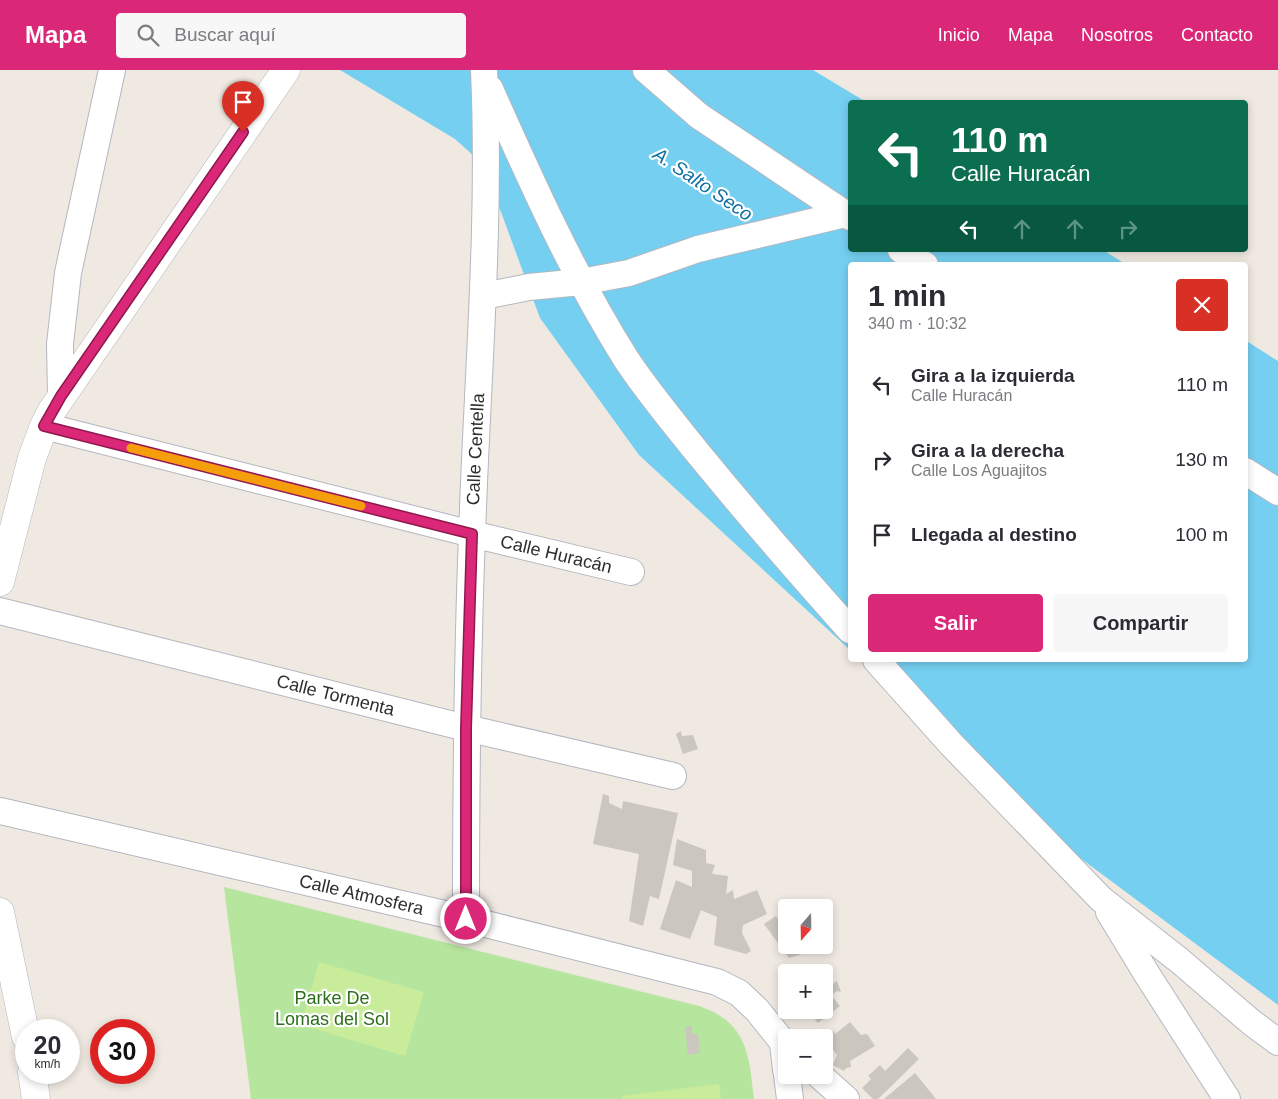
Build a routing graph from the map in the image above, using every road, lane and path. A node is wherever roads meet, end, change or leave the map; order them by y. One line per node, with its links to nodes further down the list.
1 (112, 70): 10 (street)
2 (286, 70): 10 (street)
3 (646, 70): 5 (street)
4 (484, 73): 8 (street); 9 (street, Calle Centella)
5 (848, 216): 8 (street)
6 (904, 252): 7 (street)
7 (920, 262)
8 (581, 282): 9 (street); 18 (street)
9 (484, 296): 14 (street, Calle Centella)
10 (61, 396): 11 (street)
11 (44, 426): 14 (street, Calle Huracán); 16 (street)
12 (1248, 473): 13 (street)
13 (1278, 492)
14 (472, 534): 15 (street, Calle Huracán); 20 (street, Calle Centella)
15 (631, 572)
16 (0, 582)
17 (0, 611): 20 (street, Calle Tormenta)
18 (848, 628)
19 (878, 662): 23 (street)
20 (466, 728): 21 (street, Calle Tormenta); 25 (street, Calle Centella)
21 (672, 776)
22 (0, 811): 25 (street, Calle Atmosfera)
23 (1101, 899): 28 (street); 35 (street)
24 (0, 912): 26 (street)
25 (466, 919): 27 (street, Calle Atmosfera)
26 (22, 1019)
27 (778, 1036)
28 (1278, 1042)
29 (34, 1084): 32 (street)
30 (788, 1084): 33 (street)
31 (829, 1084): 34 (street)
32 (36, 1099)
33 (790, 1099)
34 (846, 1099)
35 (1227, 1099)

